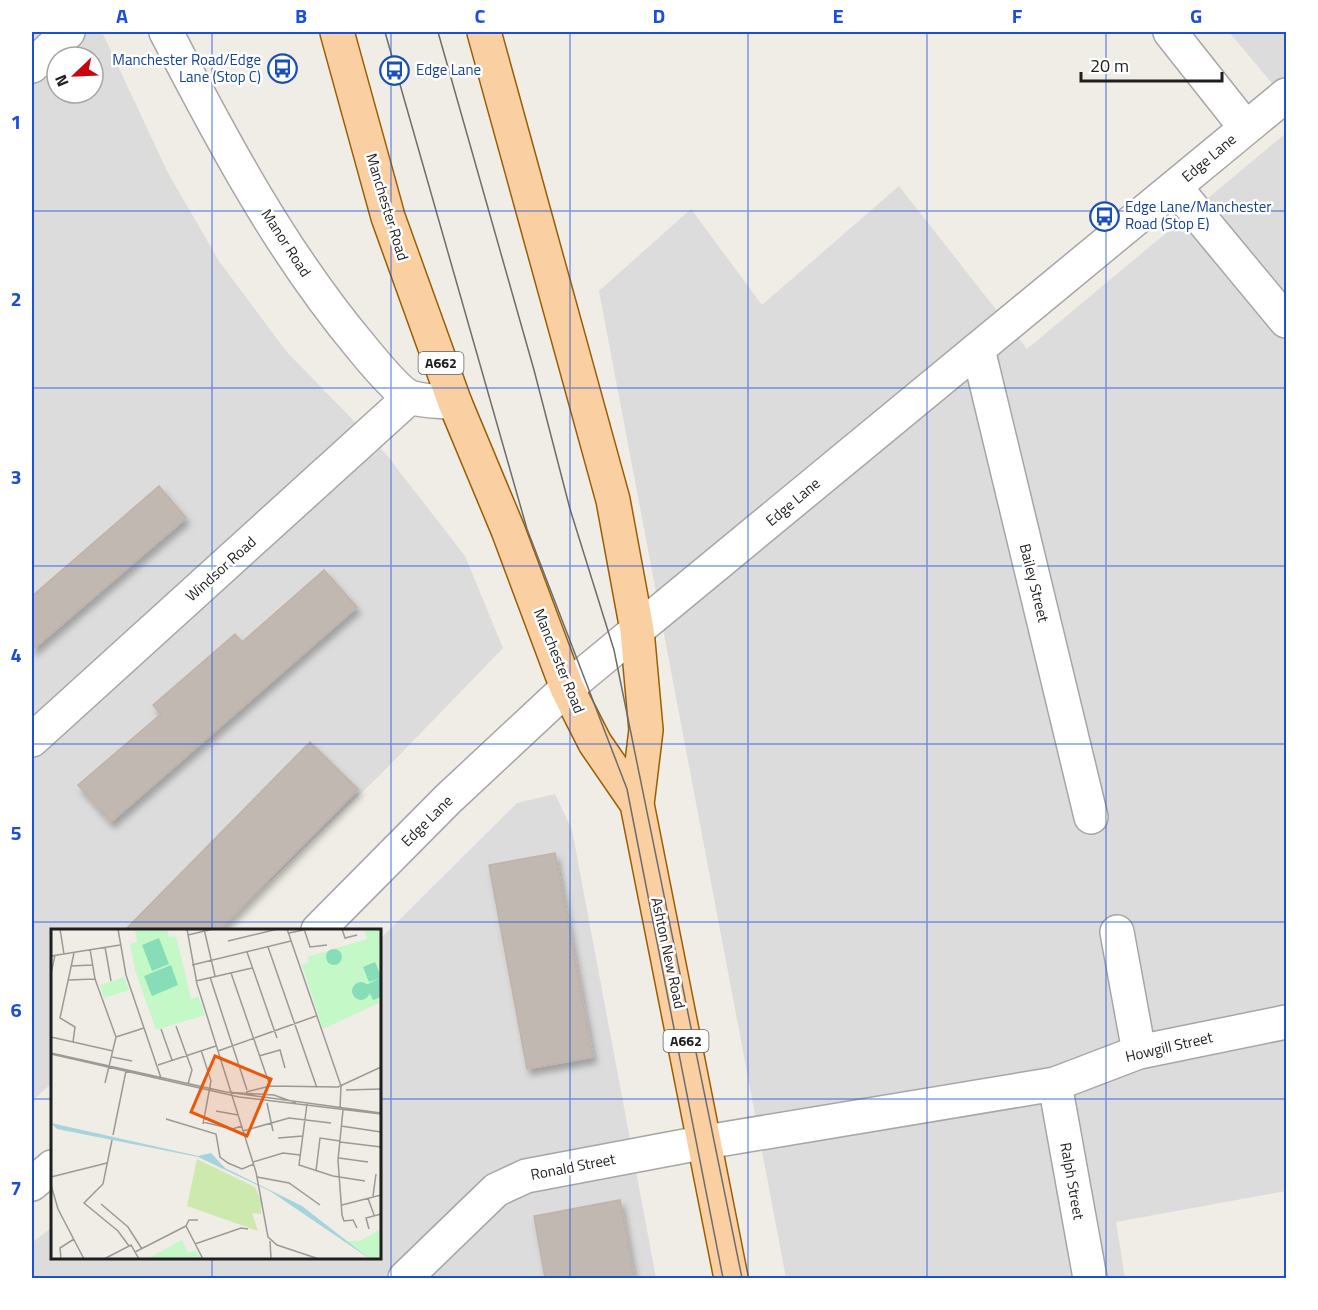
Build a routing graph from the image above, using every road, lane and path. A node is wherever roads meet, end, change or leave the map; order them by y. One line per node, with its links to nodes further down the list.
1 (68, 32): 6 (street)
2 (166, 32): 12 (street, Manor Road)
3 (337, 32): 13 (main road, Manchester Road / A662)
4 (484, 32): 14 (main road, A662)
5 (1170, 32): 8 (street)
6 (32, 66)
7 (1287, 95): 8 (street, Edge Lane)
8 (1246, 128): 9 (street, Edge Lane)
9 (1175, 187): 10 (street); 11 (street, Edge Lane)
10 (1287, 321)
11 (978, 349): 14 (street, Edge Lane); 18 (street, Bailey Street)
12 (410, 397): 13 (street); 16 (street, Windsor Road)
13 (455, 403): 15 (main road, Manchester Road / A662)
14 (637, 630): 15 (street, Edge Lane); 17 (main road, A662)
15 (567, 688): 17 (main road, Manchester Road / A662); 19 (street, Edge Lane)
16 (32, 740)
17 (637, 804): 24 (main road, Ashton New Road / A662)
18 (1091, 818)
19 (319, 929)
20 (1118, 932): 22 (street)
21 (1287, 1022): 22 (street, Howgill Street)
22 (1139, 1052): 23 (street, Howgill Street)
23 (1055, 1084): 24 (street, Howgill Street); 29 (street, Ralph Street)
24 (706, 1142): 27 (street, Ronald Street); 28 (main road, Ashton New Road / A662)
25 (51, 1168): 26 (street)
26 (32, 1184)
27 (405, 1278)
28 (731, 1278)
29 (1090, 1278)

